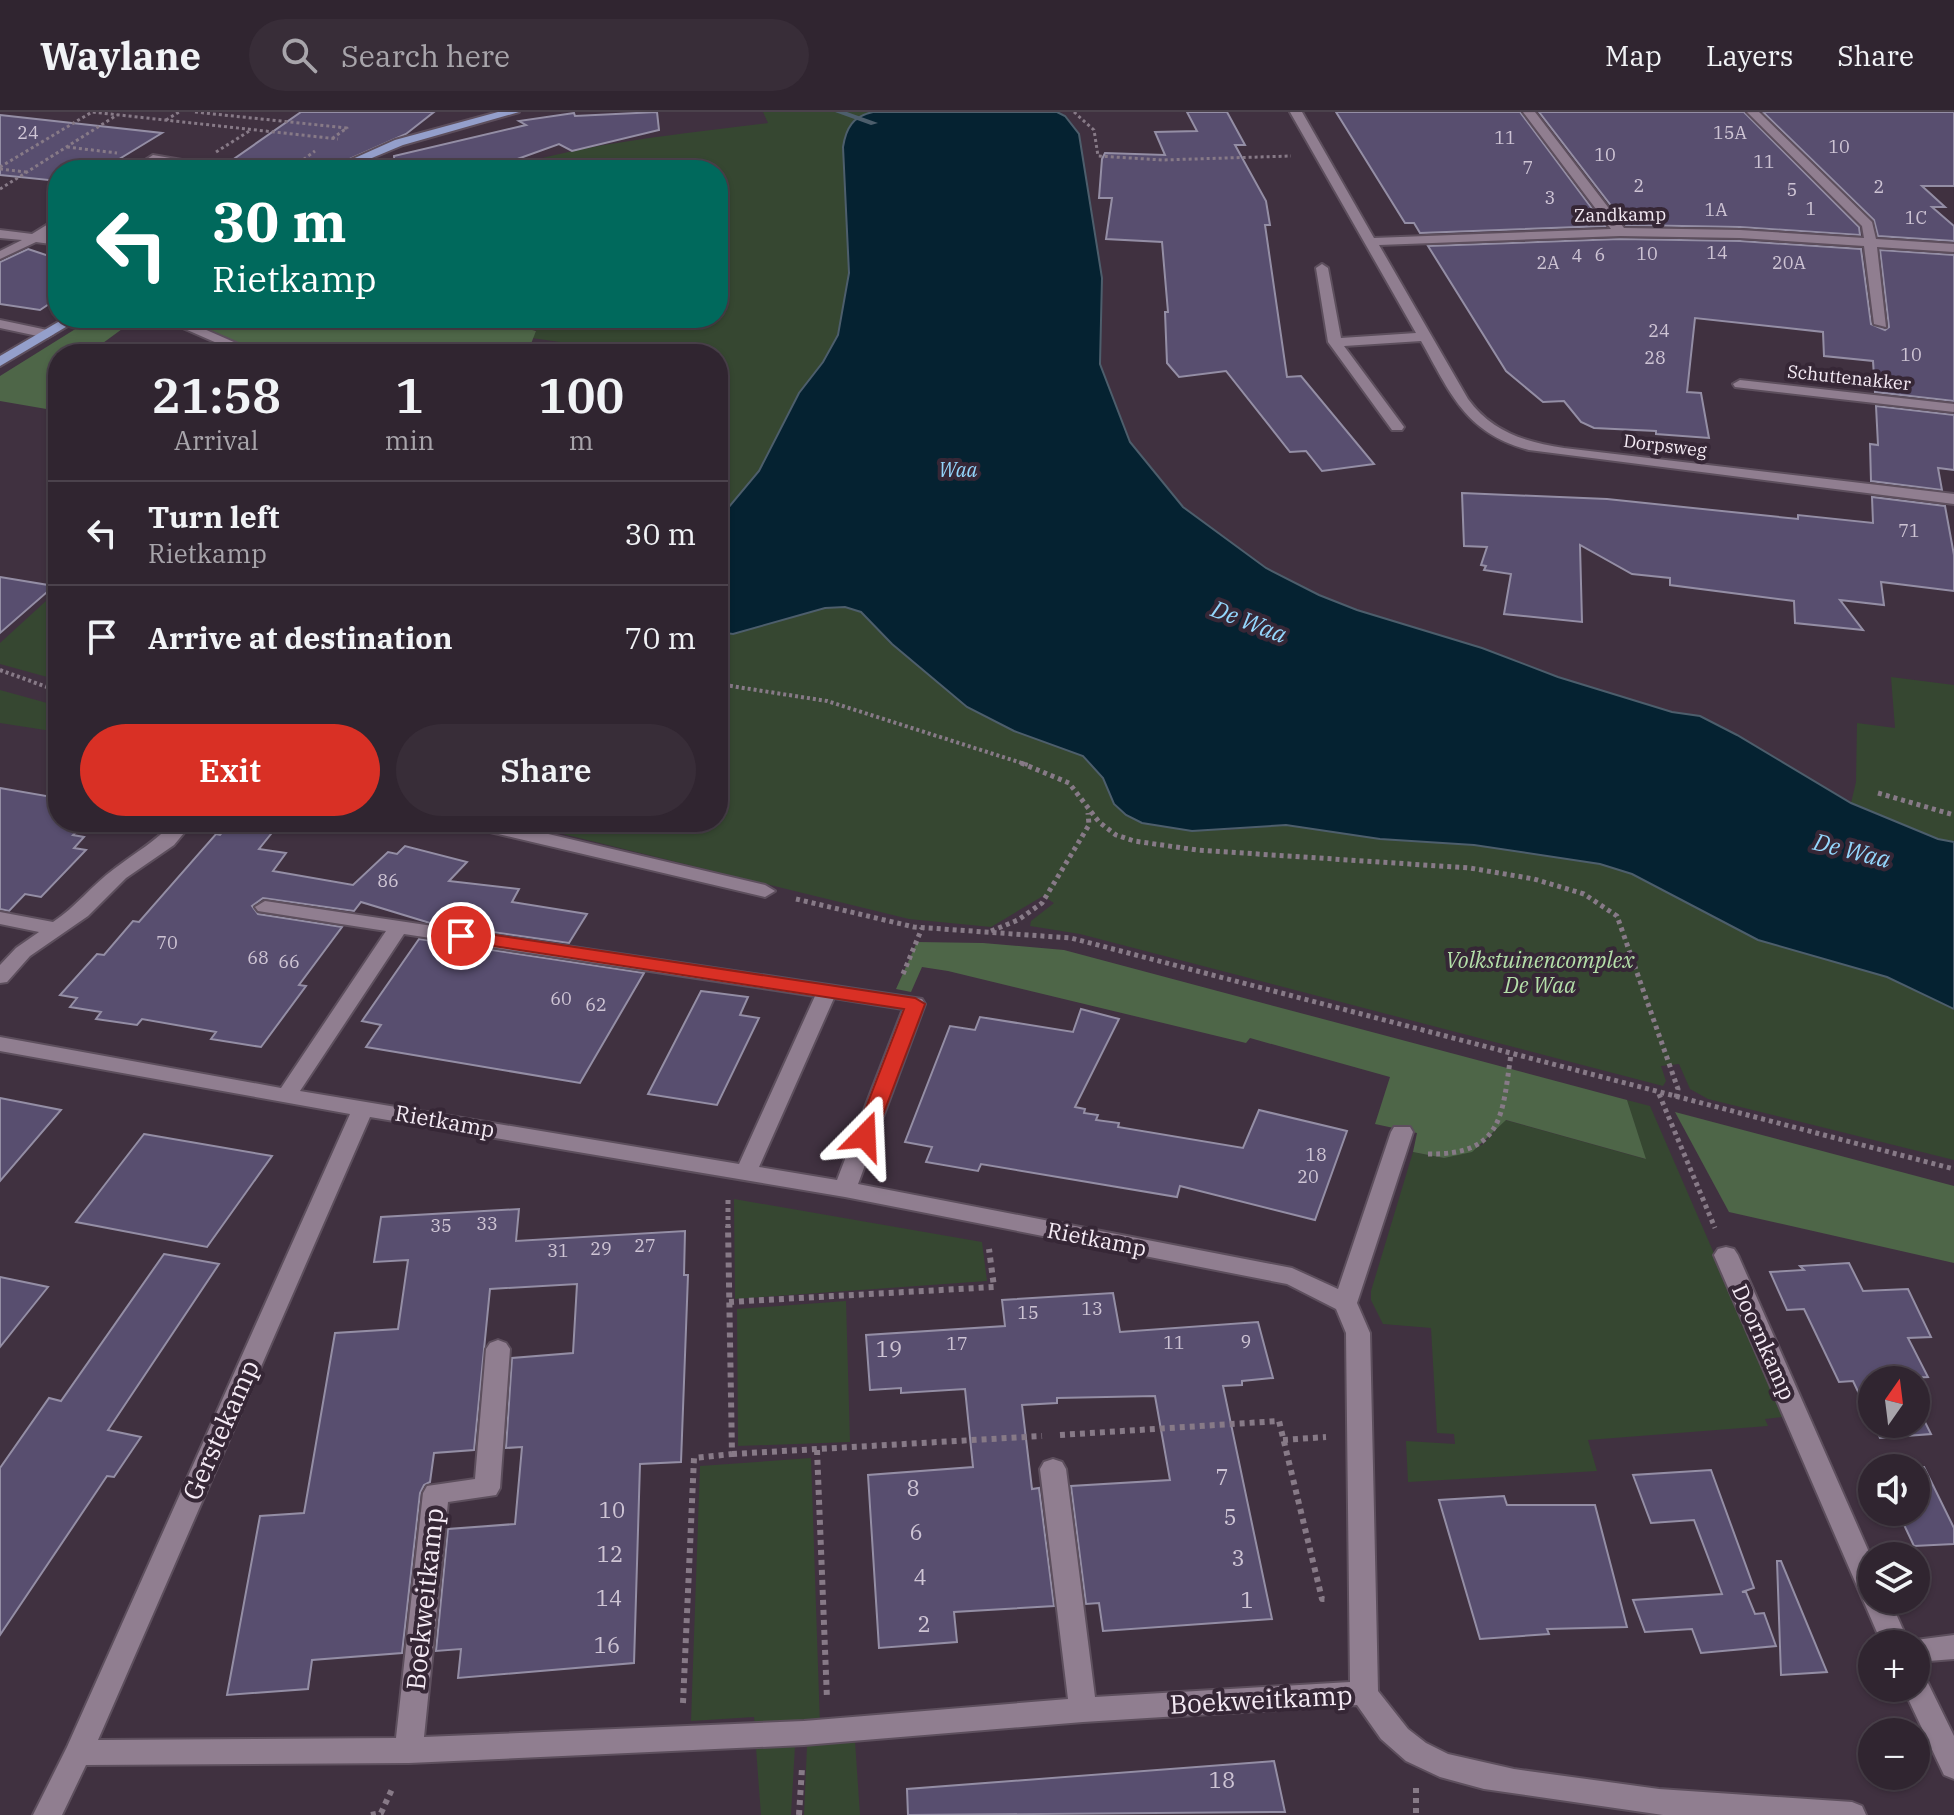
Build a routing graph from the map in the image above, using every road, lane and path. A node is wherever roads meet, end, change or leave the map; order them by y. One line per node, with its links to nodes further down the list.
1 (78, 112): 2 (path)
2 (88, 112): 10 (path); 23 (path)
3 (179, 112): 11 (path)
4 (195, 112): 13 (path)
5 (513, 112): 14 (main road)
6 (1074, 112): 16 (path)
7 (1296, 112): 16 (street, Dorpsweg)
8 (1529, 112): 27 (street)
9 (1753, 112): 31 (street)
10 (117, 115): 11 (path); 15 (path)
11 (166, 120): 12 (path)
12 (252, 130): 13 (path); 20 (path)
13 (333, 138): 14 (path); 21 (path)
14 (391, 145): 22 (main road)
15 (66, 147): 17 (path); 24 (path)
16 (1320, 154): 32 (street, Dorpsweg)
17 (153, 158): 18 (street); 19 (street)
18 (150, 160)
19 (162, 160)
20 (199, 160)
21 (303, 160)
22 (357, 160)
23 (0, 168): 24 (path)
24 (27, 172): 25 (path)
25 (0, 189)
26 (48, 229): 29 (street)
27 (1620, 232): 31 (street, Zandkamp); 32 (street, Zandkamp)
28 (0, 234): 29 (street)
29 (34, 238): 30 (street); 34 (street)
30 (48, 240)
31 (1870, 241): 33 (street, Zandkamp); 37 (street)
32 (1370, 242): 41 (street, Dorpsweg)
33 (1954, 248)
34 (0, 255)
35 (1322, 268): 42 (street)
36 (0, 324): 40 (street)
37 (1881, 324)
38 (57, 328): 40 (main road)
39 (191, 328): 43 (street)
40 (47, 334): 44 (main road)
41 (1425, 337): 42 (street); 48 (street, Dorpsweg)
42 (1335, 342): 47 (street)
43 (230, 344)
44 (0, 362)
45 (1740, 384): 46 (street, Schuttenakker)
46 (1954, 408)
47 (1397, 427)
48 (1954, 499)
49 (0, 670): 51 (path)
50 (728, 686): 53 (path)
51 (48, 687)
52 (1878, 793): 54 (path)
53 (1088, 812): 63 (path); 71 (path)
54 (1954, 815)
55 (175, 832): 62 (street)
56 (515, 832): 57 (street)
57 (765, 891): 61 (path)
58 (265, 907): 60 (street)
59 (0, 918): 62 (street)
60 (399, 927): 65 (street); 70 (street)
61 (923, 928): 63 (path); 66 (path)
62 (55, 929): 64 (street)
63 (989, 932): 68 (path)
64 (0, 977)
65 (827, 991): 66 (street); 75 (street)
66 (892, 1001): 76 (street)
67 (0, 1044): 70 (street, Rietkamp)
68 (1511, 1054): 69 (path); 73 (path)
69 (1659, 1094): 71 (path); 78 (path)
70 (286, 1096): 72 (street, Rietkamp)
71 (1676, 1098): 74 (path)
72 (364, 1107): 75 (street, Rietkamp); 95 (street, Gerstekamp)
73 (1398, 1142): 80 (street)
74 (1954, 1169)
75 (736, 1172): 76 (street, Rietkamp); 79 (path)
76 (845, 1189): 77 (street, Rietkamp)
77 (984, 1217): 79 (path); 80 (street, Rietkamp)
78 (1726, 1255): 85 (street, Doornkamp)
79 (729, 1302): 83 (path)
80 (1345, 1303): 86 (street)
81 (498, 1349): 94 (street, Boekweitkamp)
82 (817, 1450): 83 (path); 86 (path); 92 (path)
83 (732, 1454): 93 (path)
84 (1053, 1469): 91 (street)
85 (1858, 1557)
86 (1363, 1598): 89 (street)
87 (1954, 1647): 88 (street)
88 (1930, 1649)
89 (1364, 1693): 91 (street, Boekweitkamp); 99 (street, Boekweitkamp)
90 (1923, 1702): 96 (street)
91 (1083, 1710): 92 (street, Boekweitkamp)
92 (816, 1733): 93 (street, Boekweitkamp); 98 (path)
93 (681, 1738): 94 (street, Boekweitkamp)
94 (409, 1750): 95 (street, Boekweitkamp)
95 (78, 1753): 97 (street, Gerstekamp)
96 (1954, 1766)
97 (47, 1815)
98 (799, 1815)
99 (1852, 1815)

